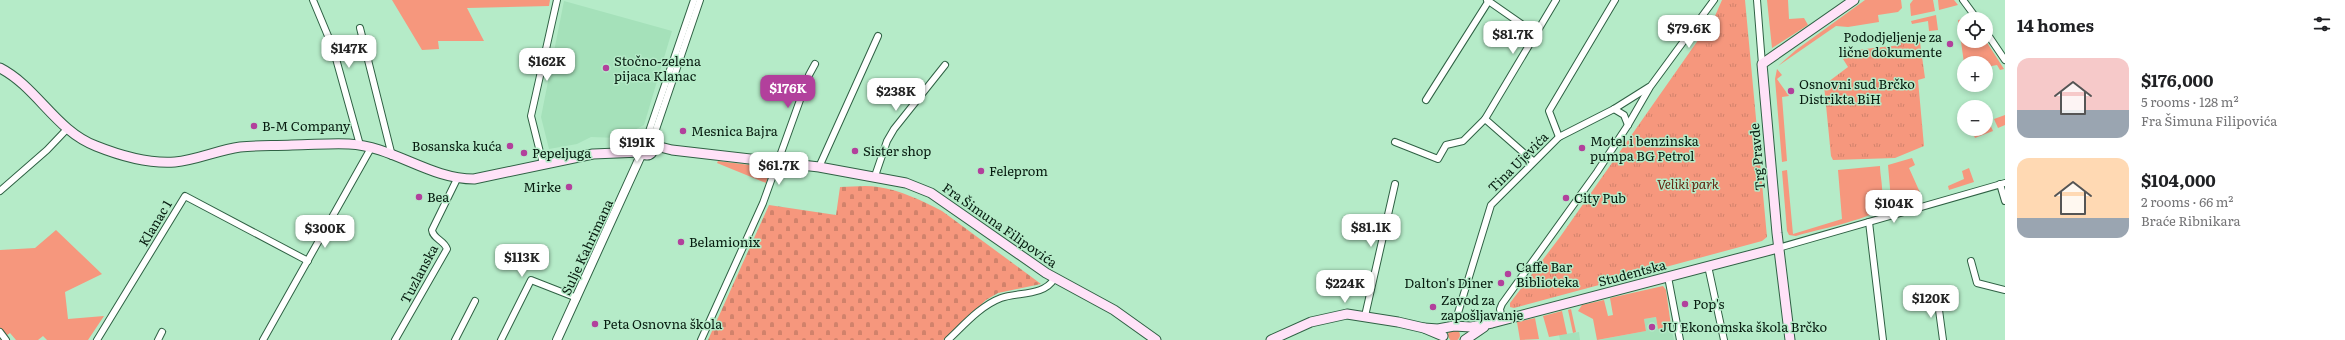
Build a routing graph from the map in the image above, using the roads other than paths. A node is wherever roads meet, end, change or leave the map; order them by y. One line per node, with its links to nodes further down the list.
1 (313, 0): 30 (street)
2 (557, 0): 36 (street)
3 (694, 0): 32 (street)
4 (700, 0): 32 (street)
5 (1556, 0): 14 (street)
6 (1615, 0): 28 (street)
7 (1714, 0): 22 (street, Tina Ujevića)
8 (1757, 0): 19 (street, Trg Pravde)
9 (1854, 0): 19 (main road)
10 (1963, 0): 12 (street)
11 (1487, 1): 14 (street); 23 (street)
12 (1972, 12)
13 (360, 28): 33 (street)
14 (1536, 34): 25 (street)
15 (878, 36): 37 (street)
16 (1993, 42): 17 (street)
17 (2005, 60)
18 (815, 64): 35 (street)
19 (1762, 64): 45 (main road, Trg Pravde)
20 (945, 65): 38 (street)
21 (0, 68): 27 (main road)
22 (1650, 87): 24 (street, Tina Ujevića); 26 (street, Tina Ujevića)
23 (1426, 100)
24 (1614, 109): 26 (street); 28 (street, Tina Ujevića)
25 (1485, 119): 29 (street); 34 (street)
26 (1628, 125): 56 (street, Tina Ujevića)
27 (67, 129): 30 (main road); 42 (street)
28 (1559, 137): 34 (street, Tina Ujevića)
29 (1395, 142)
30 (360, 145): 31 (main road)
31 (371, 148): 33 (main road); 46 (street)
32 (646, 149): 35 (main road, Fra Šimuna Filipovića); 36 (main road, Fra Šimuna Filipovića); 53 (street, Sulje Kahrimana)
33 (392, 156): 39 (main road)
34 (1533, 161): 58 (street, Tina Ujevića)
35 (779, 162): 37 (main road, Fra Šimuna Filipovića); 71 (street)
36 (543, 164): 39 (main road, Fra Šimuna Filipovića)
37 (819, 167): 38 (main road, Fra Šimuna Filipovića)
38 (876, 176): 50 (main road, Fra Šimuna Filipovića)
39 (457, 179): 67 (street, Tuzlanska)
40 (2003, 183): 43 (street); 44 (street)
41 (1394, 184): 55 (street)
42 (0, 191)
43 (2005, 201)
44 (1868, 222): 45 (street); 79 (street)
45 (1778, 248): 48 (main road, Studentska); 78 (main road, Trg Pravde)
46 (308, 261): 64 (street, Klanac 1); 66 (street)
47 (1970, 261): 51 (street)
48 (1708, 266): 49 (main road, Studentska); 77 (street)
49 (1668, 277): 56 (main road, Studentska); 76 (street)
50 (1054, 279): 72 (street); 73 (main road, Fra Šimuna Filipovića)
51 (2005, 290)
52 (1937, 295): 80 (street)
53 (577, 298): 69 (street); 70 (street, Sulje Kahrimana)
54 (475, 301): 68 (street)
55 (1365, 316): 59 (main road); 74 (main road)
56 (1512, 318): 57 (main road, Studentska)
57 (1492, 323): 58 (main road); 75 (main road)
58 (1454, 327): 59 (main road); 62 (main road); 75 (main road)
59 (1424, 328): 62 (main road)
60 (0, 332): 63 (street)
61 (162, 332): 65 (street)
62 (1443, 338)
63 (6, 340)
64 (97, 340)
65 (158, 340)
66 (263, 340)
67 (395, 340)
68 (455, 340)
69 (501, 340)
70 (557, 340)
71 (701, 340)
72 (948, 340)
73 (1156, 340)
74 (1271, 340)
75 (1464, 340)
76 (1680, 340)
77 (1724, 340)
78 (1790, 340)
79 (1883, 340)
80 (1943, 340)

